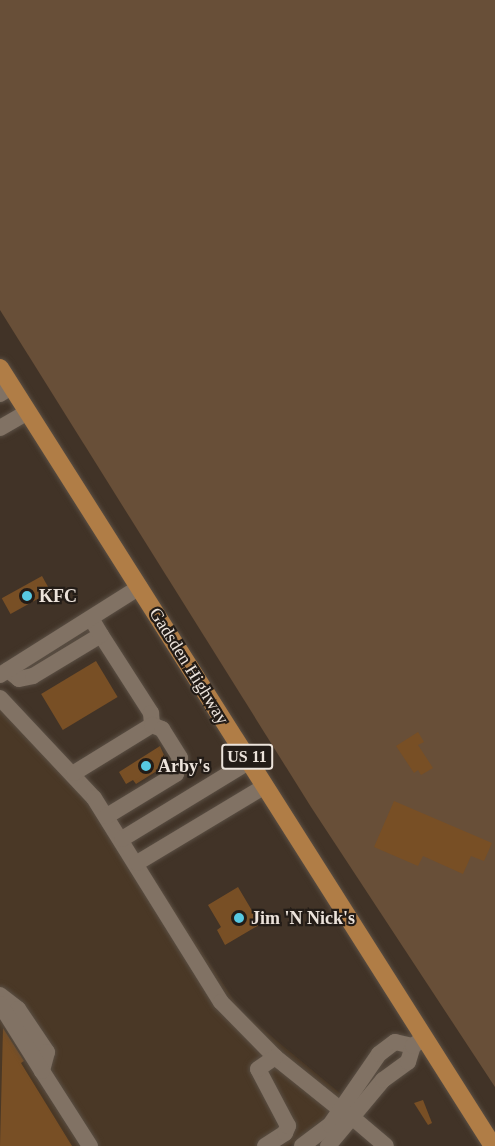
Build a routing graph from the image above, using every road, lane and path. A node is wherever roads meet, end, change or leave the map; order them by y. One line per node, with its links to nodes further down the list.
1 (0, 368): 2 (main road, Gadsden Highway / US 11)
2 (6, 390): 3 (main road, Gadsden Highway / US 11)
3 (28, 412): 4 (street); 5 (main road, Gadsden Highway / US 11)
4 (0, 428)
5 (140, 587): 6 (street); 11 (main road, Gadsden Highway / US 11)
6 (92, 620): 7 (street); 8 (street)
7 (101, 635): 8 (street); 10 (street)
8 (4, 673)
9 (0, 698): 12 (street)
10 (152, 725): 12 (street); 14 (street)
11 (250, 761): 13 (main road, Gadsden Highway / US 11); 15 (street)
12 (74, 774): 14 (street)
13 (265, 786): 16 (street); 19 (main road, Gadsden Highway / US 11)
14 (107, 816): 15 (street)
15 (122, 839): 16 (street)
16 (137, 862): 20 (street)
17 (0, 995): 21 (street)
18 (0, 1004): 21 (street)
19 (418, 1043): 22 (street); 22 (street); 28 (main road, Gadsden Highway / US 11)
20 (275, 1057): 22 (street); 24 (street)
21 (42, 1071): 23 (street)
22 (347, 1114): 25 (street); 26 (street); 27 (street)
23 (90, 1146)
24 (265, 1146)
25 (302, 1146)
26 (328, 1146)
27 (386, 1146)
28 (493, 1146)

